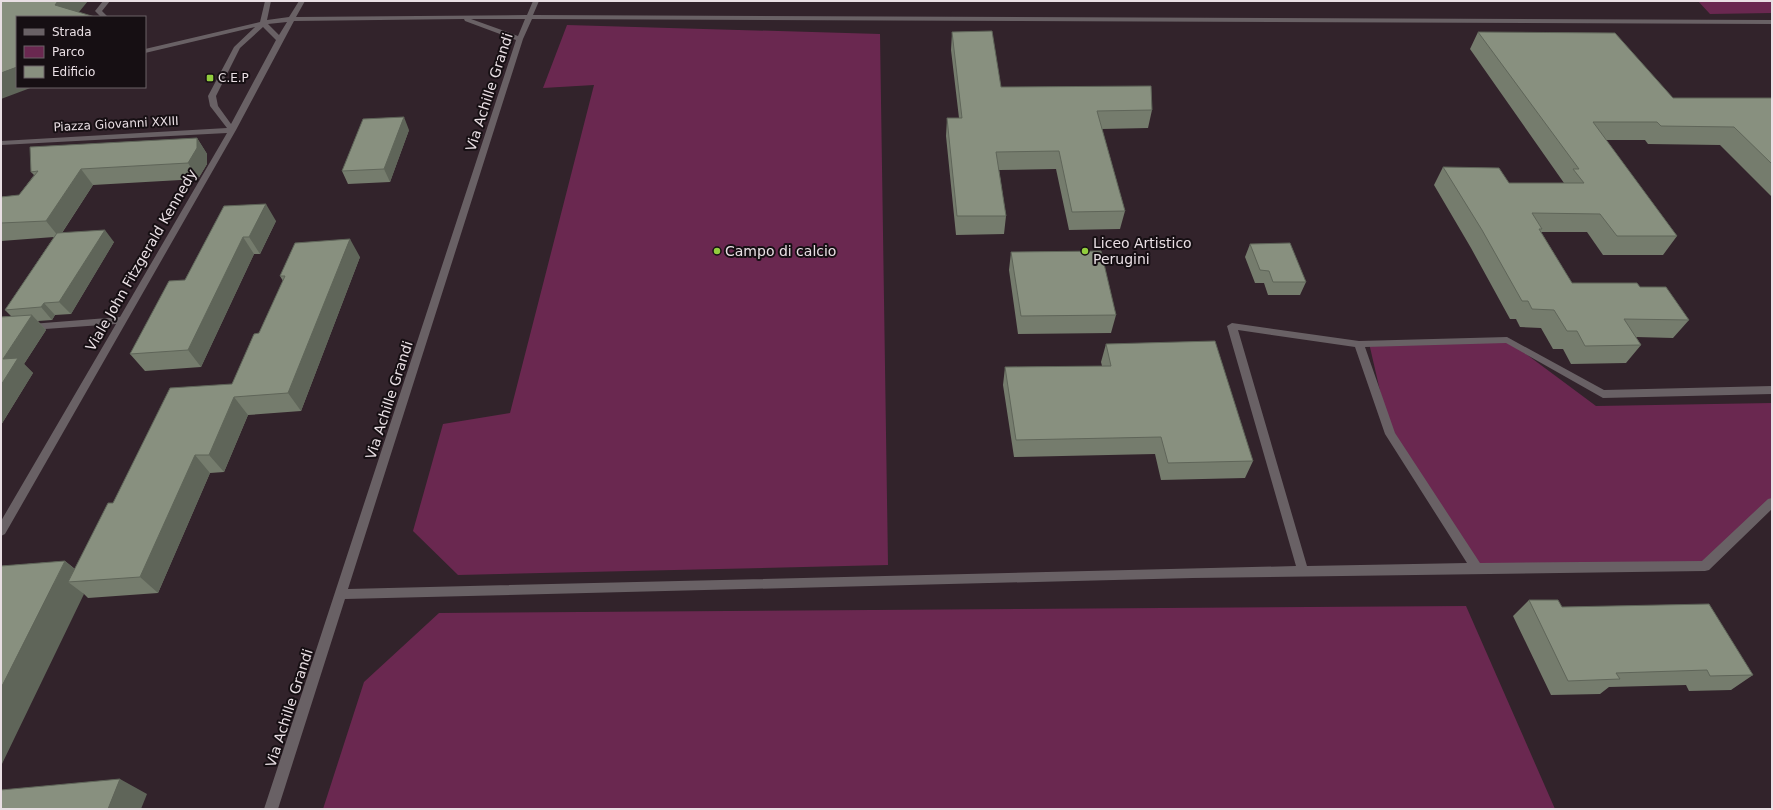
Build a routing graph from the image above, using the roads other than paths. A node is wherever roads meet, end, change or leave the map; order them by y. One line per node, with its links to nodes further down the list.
1 (107, 1): 5 (street)
2 (268, 1): 10 (street)
3 (302, 1): 8 (street, Viale John Fitzgerald Kennedy)
4 (536, 1): 7 (street, Via Achille Grandi)
5 (104, 16)
6 (459, 17): 7 (street); 8 (street); 11 (street)
7 (530, 17): 9 (street); 11 (street, Via Achille Grandi)
8 (291, 19): 10 (street); 12 (street, Viale John Fitzgerald Kennedy)
9 (1772, 22)
10 (263, 23): 12 (street); 13 (street); 14 (street)
11 (520, 39): 24 (street, Via Achille Grandi)
12 (280, 40): 14 (street, Viale John Fitzgerald Kennedy)
13 (146, 51)
14 (232, 130): 15 (street, Piazza Giovanni XXIII); 16 (street, Viale John Fitzgerald Kennedy)
15 (1, 143)
16 (123, 320): 17 (street); 21 (street, Viale John Fitzgerald Kennedy)
17 (25, 327)
18 (1359, 344): 19 (street); 22 (street); 23 (street)
19 (1772, 390)
20 (1772, 502): 22 (street)
21 (1, 531)
22 (1476, 567): 23 (street)
23 (1303, 570): 24 (street)
24 (341, 594): 25 (street, Via Achille Grandi)
25 (271, 809)

